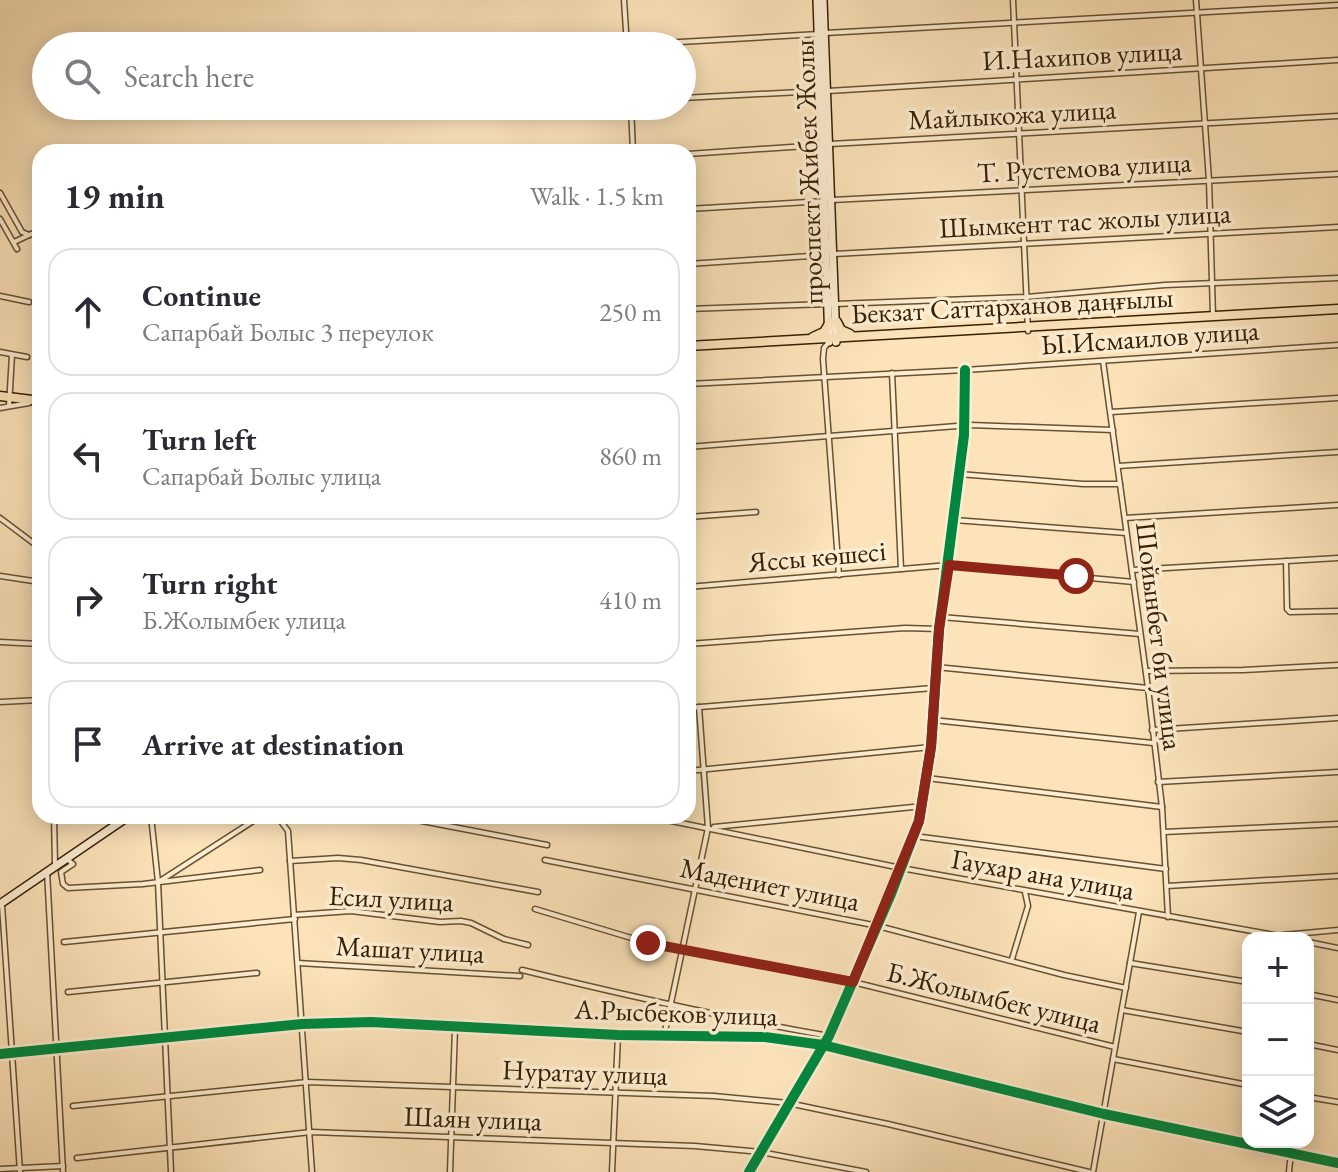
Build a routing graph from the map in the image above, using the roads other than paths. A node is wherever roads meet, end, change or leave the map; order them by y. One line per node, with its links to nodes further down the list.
1 (624, 0): 8 (street)
2 (820, 0): 9 (street, проспект Жибек Жолы)
3 (1013, 0): 7 (street)
4 (1196, 0): 6 (street)
5 (1338, 5): 6 (street)
6 (1196, 14): 7 (street); 12 (street)
7 (1014, 23): 9 (street); 13 (street)
8 (626, 32)
9 (822, 34): 10 (street); 14 (street, проспект Жибек Жолы)
10 (696, 42)
11 (1338, 60): 12 (street, И.Нахипов улица)
12 (1201, 68): 13 (street, И.Нахипов улица); 18 (street)
13 (1017, 79): 14 (street, И.Нахипов улица); 19 (street)
14 (825, 91): 15 (street, И.Нахипов улица); 21 (street, проспект Жибек Жолы)
15 (696, 97)
16 (1338, 116): 18 (street, Майлыкожа улица)
17 (632, 120): 20 (street)
18 (1205, 123): 19 (street, Майлыкожа улица); 24 (street)
19 (1020, 134): 21 (street, Майлыкожа улица); 25 (street)
20 (633, 144)
21 (827, 145): 22 (street, Майлыкожа улица); 27 (street, проспект Жибек Жолы)
22 (696, 153)
23 (1338, 174): 24 (street, Т. Рустемова улица)
24 (1209, 180): 25 (street, Т. Рустемова улица); 31 (street)
25 (1022, 190): 27 (street, Т. Рустемова улица); 35 (street)
26 (0, 193): 33 (street)
27 (829, 200): 28 (street, Т. Рустемова улица); 37 (street, проспект Жибек Жолы)
28 (696, 208)
29 (0, 219): 34 (street)
30 (1338, 227): 31 (street, Шымкент тас жолы улица)
31 (1210, 233): 35 (street, Шымкент тас жолы улица); 40 (street)
32 (32, 234): 33 (street)
33 (29, 235): 34 (street)
34 (14, 242): 36 (street)
35 (1024, 243): 37 (street, Шымкент тас жолы улица); 42 (street)
36 (17, 249)
37 (831, 254): 38 (street, Шымкент тас жолы улица); 44 (street, проспект Жибек Жолы)
38 (696, 263)
39 (1338, 278): 40 (street)
40 (1214, 284): 42 (street); 47 (street)
41 (0, 296): 43 (street)
42 (1026, 297): 44 (street); 50 (street)
43 (29, 302)
44 (832, 304): 45 (street); 48 (street, проспект Жибек Жолы)
45 (696, 309)
46 (1338, 312): 47 (main road, Бекзат Саттарханов даңғылы); 49 (main road, Бекзат Саттарханов даңғылы)
47 (1213, 316): 49 (main road, Бекзат Саттарханов даңғылы)
48 (833, 322): 51 (main road); 52 (main road); 53 (street, проспект Жибек Жолы)
49 (1064, 327): 50 (main road, Бекзат Саттарханов даңғылы)
50 (1028, 329): 51 (main road, Бекзат Саттарханов даңғылы)
51 (863, 337): 53 (main road, Бекзат Саттарханов даңғылы)
52 (809, 339): 53 (main road, Бекзат Саттарханов даңғылы); 55 (main road, Бекзат Саттарханов даңғылы)
53 (832, 341): 56 (main road, Бекзат Саттарханов даңғылы); 63 (street)
54 (1338, 345): 60 (street, Ы.Исмаилов улица)
55 (696, 347)
56 (696, 348)
57 (0, 352): 58 (street)
58 (12, 355): 59 (street); 65 (street)
59 (27, 357)
60 (1103, 361): 61 (street, Ы.Исмаилов улица); 69 (street, Шойынбет би улица)
61 (965, 370): 62 (street, Ы.Исмаилов улица); 70 (street)
62 (892, 373): 63 (street, Ы.Исмаилов улица); 72 (street)
63 (825, 378): 64 (street, Ы.Исмаилов улица); 73 (street)
64 (696, 384)
65 (6, 397): 67 (main road); 68 (street)
66 (1338, 398): 69 (street)
67 (32, 399)
68 (0, 408)
69 (1111, 412): 71 (street, Шойынбет би улица)
70 (964, 426): 71 (street); 72 (street); 77 (street)
71 (1113, 430): 76 (street, Шойынбет би улица)
72 (895, 431): 73 (street); 90 (street)
73 (830, 437): 74 (street); 92 (street)
74 (696, 446)
75 (1338, 452): 76 (street)
76 (1118, 466): 78 (street, Шойынбет би улица)
77 (958, 474): 78 (street); 84 (street)
78 (1120, 484): 83 (street, Шойынбет би улица)
79 (1338, 505): 83 (street)
80 (756, 512): 81 (street)
81 (696, 516)
82 (0, 518): 86 (street)
83 (1125, 518): 85 (street, Шойынбет би улица)
84 (954, 520): 85 (street); 89 (street)
85 (1126, 533): 91 (street, Шойынбет би улица)
86 (32, 542)
87 (1338, 558): 88 (street)
88 (1286, 561): 91 (street); 97 (street)
89 (949, 565): 90 (street, Яссы көшесі); 95 (street, Яссы көшесі); 98 (street)
90 (901, 569): 92 (street, Яссы көшесі)
91 (1132, 570): 95 (street, Шойынбет би улица)
92 (839, 575): 96 (street, Яссы көшесі)
93 (0, 576): 94 (street)
94 (32, 581)
95 (1134, 582): 100 (street, Шойынбет би улица)
96 (696, 586)
97 (1338, 611)
98 (941, 617): 99 (street); 100 (street)
99 (939, 629): 102 (street); 105 (street)
100 (1140, 634): 106 (street, Шойынбет би улица)
101 (0, 642): 103 (street)
102 (696, 643)
103 (32, 644)
104 (1338, 665): 106 (street)
105 (936, 667): 107 (street); 108 (street)
106 (1146, 671): 108 (street, Шойынбет би улица)
107 (934, 688): 112 (street); 114 (street)
108 (1148, 688): 115 (street, Шойынбет би улица)
109 (32, 700): 110 (street)
110 (0, 702)
111 (696, 707): 112 (street)
112 (699, 707): 118 (street)
113 (1338, 718): 115 (street)
114 (933, 720): 116 (street); 117 (street)
115 (1152, 730): 116 (street, Шойынбет би улица)
116 (1153, 743): 122 (street, Шойынбет би улица)
117 (931, 747): 118 (street); 121 (street)
118 (705, 770): 119 (street); 133 (street)
119 (696, 771)
120 (1338, 772): 122 (street)
121 (927, 778): 123 (street); 124 (street)
122 (1158, 782): 124 (street, Шойынбет би улица)
123 (923, 806): 133 (street); 135 (street)
124 (1162, 807): 134 (street, Шойынбет би улица)
125 (55, 824): 140 (street)
126 (117, 824): 140 (street)
127 (152, 824): 145 (street)
128 (249, 824): 145 (street)
129 (283, 824): 138 (street)
130 (438, 824): 136 (street)
131 (688, 824): 133 (street, Гаухар ана улица)
132 (1338, 824): 134 (street)
133 (708, 828): 139 (street, Гаухар ана улица); 147 (street)
134 (1164, 832): 141 (street, Шойынбет би улица)
135 (914, 836): 139 (street); 141 (street)
136 (547, 845)
137 (545, 860): 147 (street, Мадениет улица)
138 (290, 861): 149 (street); 153 (street)
139 (901, 868): 148 (street, Гаухар ана улица); 155 (street)
140 (58, 869): 143 (street); 145 (street)
141 (1166, 869): 146 (street, Шойынбет би улица)
142 (260, 870): 145 (street)
143 (47, 871): 150 (street); 190 (street)
144 (1338, 876): 146 (street)
145 (158, 882): 157 (street)
146 (1167, 886): 154 (street, Шойынбет би улица)
147 (695, 888): 155 (street, Мадениет улица); 164 (street)
148 (1025, 891): 152 (street, Гаухар ана улица); 165 (street)
149 (538, 892)
150 (1, 904): 192 (street)
151 (535, 909): 164 (street, Б.Жолымбек улица)
152 (1139, 912): 154 (street, Гаухар ана улица); 167 (street)
153 (295, 917): 157 (street, Есил улица); 162 (street, Есил улица); 166 (street)
154 (1168, 917): 158 (street, Гаухар ана улица)
155 (878, 926): 165 (street, Мадениет улица); 173 (street)
156 (1338, 930): 159 (street)
157 (161, 932): 160 (street, Есил улица); 172 (street)
158 (1254, 932)
159 (1314, 932)
160 (64, 942)
161 (1314, 943): 163 (street)
162 (528, 945)
163 (1338, 948)
164 (683, 950): 173 (street, Б.Жолымбек улица); 178 (street)
165 (1012, 959): 174 (street, Мадениет улица)
166 (298, 963): 170 (street, Машат улица); 180 (street)
167 (1130, 963): 171 (street); 174 (street)
168 (522, 970): 178 (street, Машат улица)
169 (257, 973): 172 (street)
170 (520, 976)
171 (1242, 981)
172 (163, 982): 175 (street); 186 (street)
173 (853, 982): 185 (street); 189 (street, Б.Жолымбек улица)
174 (1126, 988): 179 (street)
175 (68, 992)
176 (1314, 995): 177 (street)
177 (1338, 1000)
178 (672, 1003): 184 (street); 185 (street, Машат улица)
179 (1122, 1010): 182 (street, Б.Жолымбек улица); 189 (street)
180 (302, 1024): 181 (street, А.Рысбеков улица); 186 (street, А.Рысбеков улица); 195 (street)
181 (455, 1028): 183 (street, А.Рысбеков улица); 197 (street)
182 (1242, 1031)
183 (618, 1035): 184 (street, А.Рысбеков улица); 198 (street)
184 (664, 1036): 187 (street, А.Рысбеков улица)
185 (829, 1036): 187 (street)
186 (165, 1038): 190 (street, А.Рысбеков улица); 199 (street)
187 (823, 1045): 202 (street); 204 (street, А.Рысбеков улица)
188 (1314, 1045): 191 (street)
189 (1115, 1047): 194 (street)
190 (56, 1050): 192 (street, А.Рысбеков улица); 215 (street)
191 (1338, 1050)
192 (11, 1053): 193 (street, А.Рысбеков улица); 216 (street)
193 (0, 1054)
194 (1113, 1059): 196 (street); 204 (street)
195 (307, 1082): 197 (street, Нуратау улица); 199 (street, Нуратау улица); 205 (street)
196 (1242, 1084)
197 (453, 1087): 198 (street, Нуратау улица); 206 (street)
198 (615, 1093): 202 (street, Нуратау улица); 207 (street)
199 (167, 1095): 203 (street, Нуратау улица); 208 (street)
200 (1314, 1098): 201 (street)
201 (1338, 1102)
202 (788, 1103): 210 (street); 223 (street, Нуратау улица)
203 (73, 1106)
204 (1104, 1114): 211 (street, А.Рысбеков улица); 223 (street)
205 (311, 1132): 206 (street, Шаян улица); 208 (street, Шаян улица); 218 (street)
206 (452, 1137): 207 (street, Шаян улица); 219 (street)
207 (613, 1144): 210 (street, Шаян улица); 220 (street)
208 (170, 1147): 212 (street, Шаян улица); 217 (street)
209 (1291, 1148): 211 (street)
210 (761, 1152): 221 (street); 222 (street, Шаян улица)
211 (1291, 1153): 213 (street, А.Рысбеков улица); 224 (street)
212 (77, 1158)
213 (1338, 1163)
214 (0, 1169): 216 (street)
215 (63, 1169): 216 (street)
216 (20, 1170)
217 (171, 1172)
218 (312, 1172)
219 (450, 1172)
220 (612, 1172)
221 (749, 1172)
222 (866, 1172)
223 (1091, 1172)
224 (1289, 1172)

